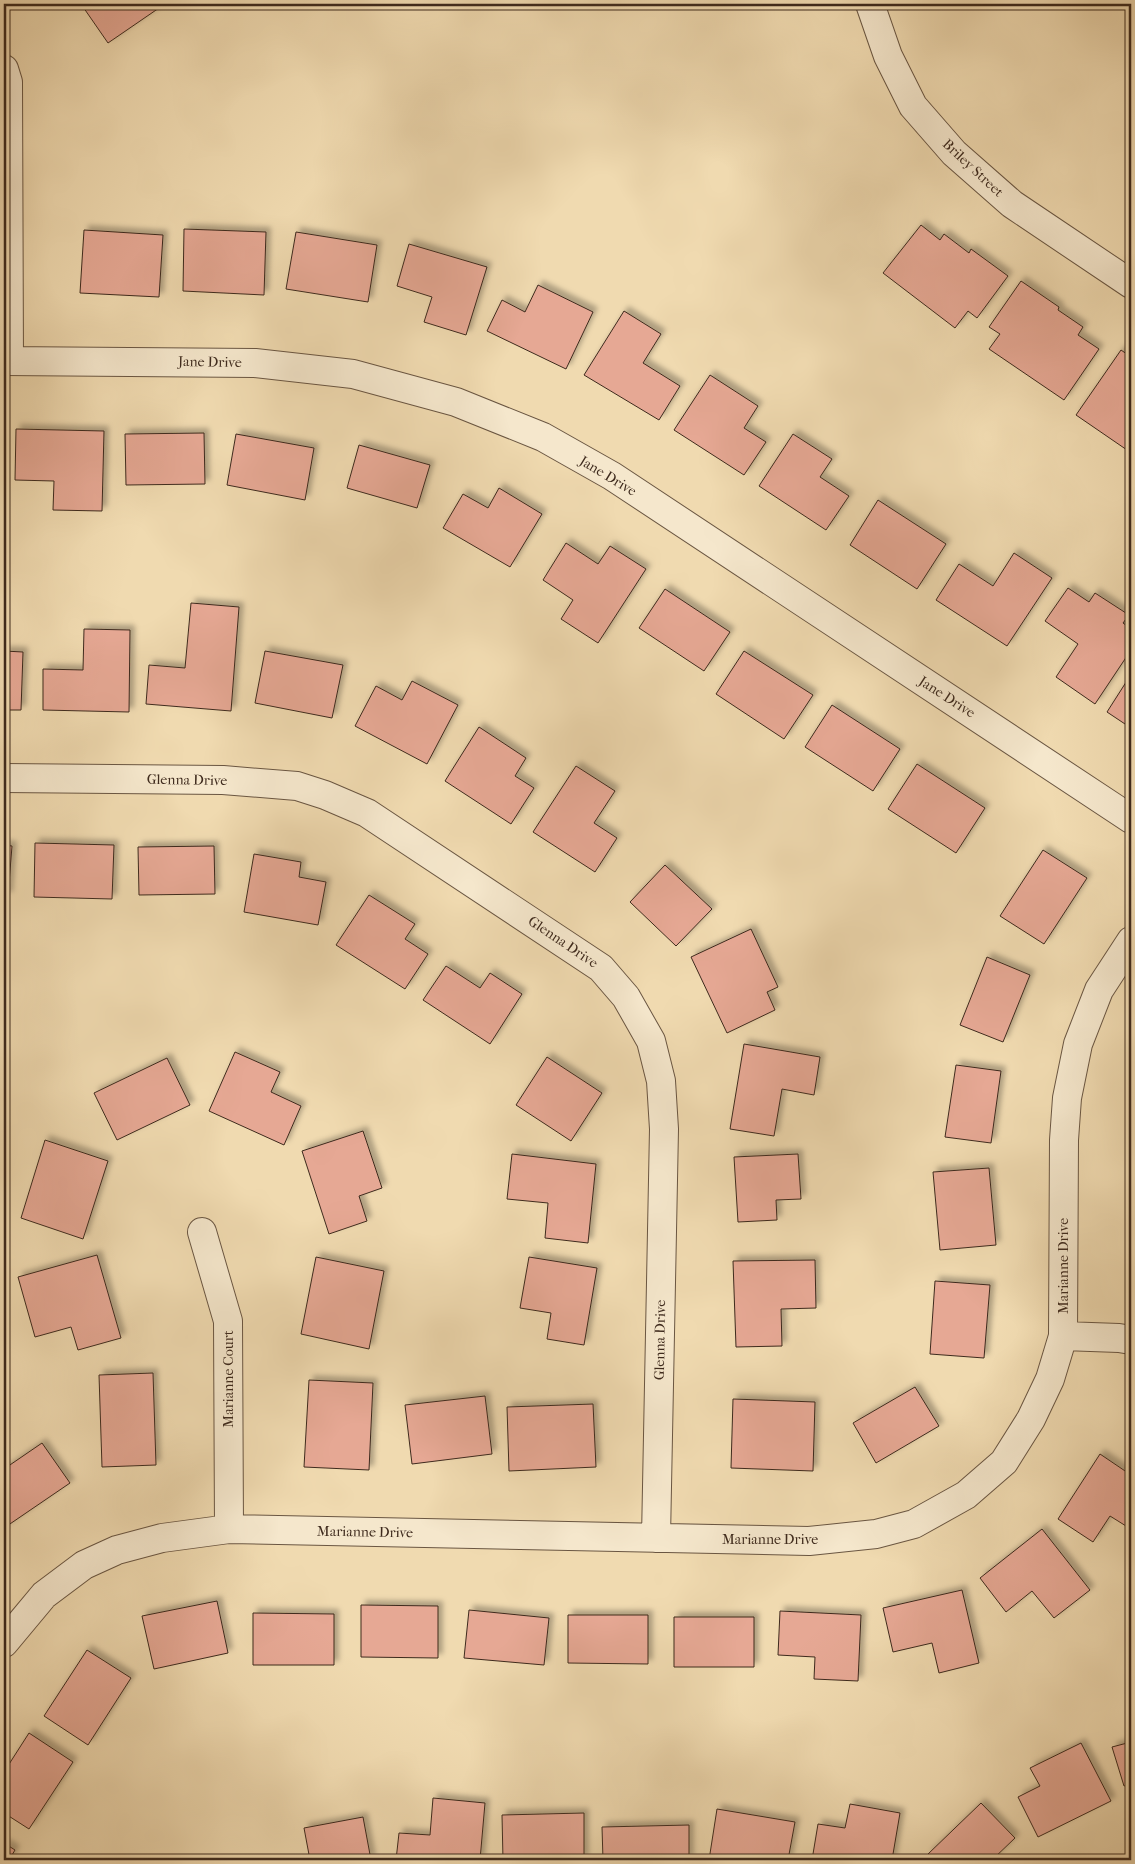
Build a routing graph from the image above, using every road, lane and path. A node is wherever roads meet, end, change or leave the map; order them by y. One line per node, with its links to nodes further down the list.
1 (870, 4): 3 (street, Briley Street)
2 (4, 69): 4 (street)
3 (1131, 284)
4 (6, 361): 6 (street, Jane Drive)
5 (4, 778): 12 (street, Glenna Drive)
6 (1131, 819)
7 (1131, 941): 9 (street, Marianne Drive)
8 (202, 1232): 11 (street, Marianne Court)
9 (1063, 1336): 10 (street); 12 (street, Marianne Drive)
10 (1131, 1340)
11 (229, 1529): 12 (street, Marianne Drive); 13 (street, Marianne Drive)
12 (656, 1538)
13 (4, 1643)

